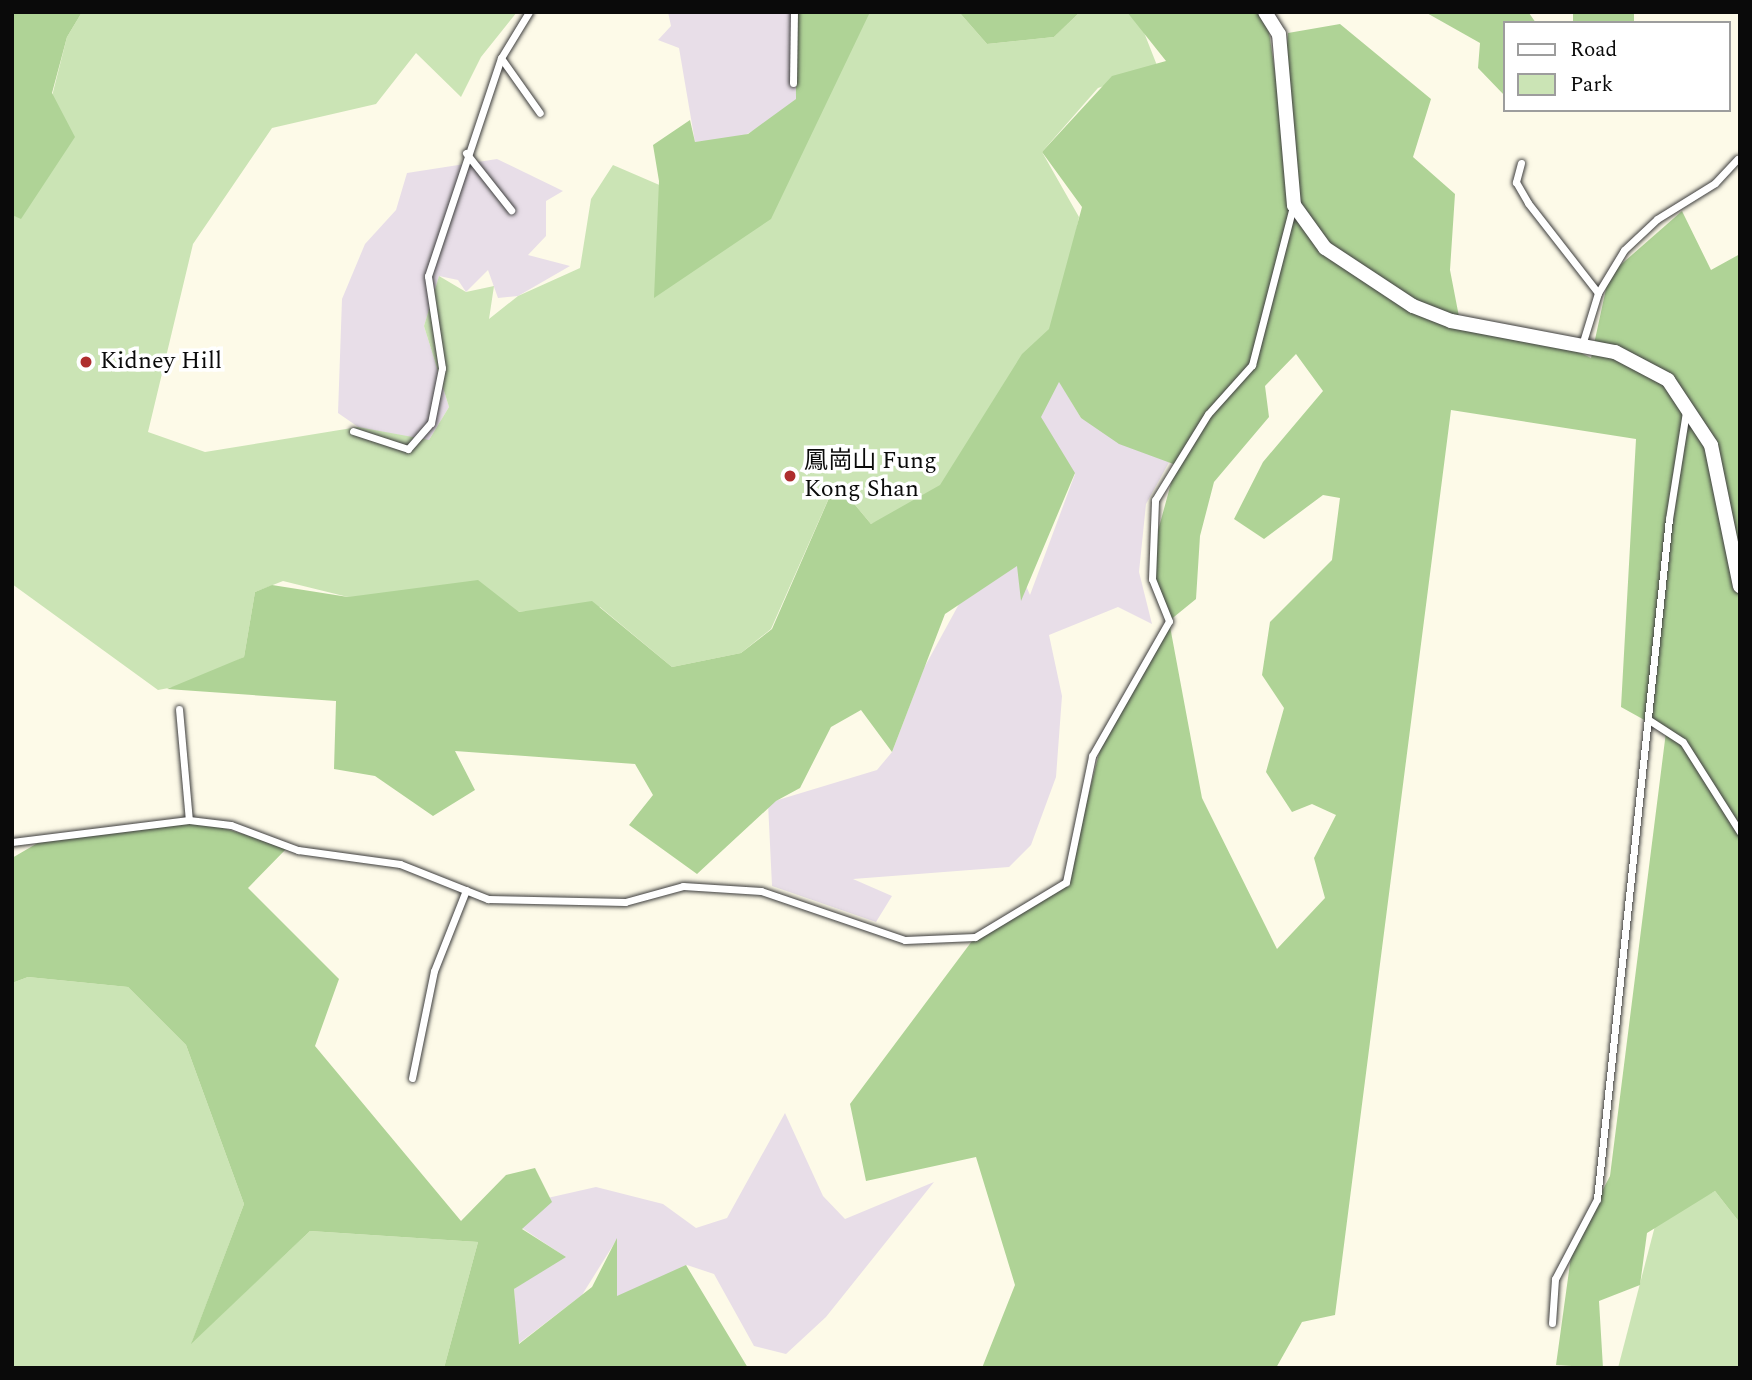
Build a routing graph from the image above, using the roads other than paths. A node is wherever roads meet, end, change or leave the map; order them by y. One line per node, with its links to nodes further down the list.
1 (529, 12): 4 (lane)
2 (794, 12): 5 (lane)
3 (1265, 12): 10 (street)
4 (502, 58): 6 (lane); 7 (lane)
5 (793, 83)
6 (540, 113)
7 (466, 153): 11 (lane); 15 (lane)
8 (1737, 159): 12 (lane)
9 (1521, 163): 12 (lane)
10 (1294, 205): 13 (street); 22 (lane)
11 (511, 211)
12 (1598, 293): 13 (lane)
13 (1581, 346): 14 (street)
14 (1688, 402): 16 (street); 18 (lane)
15 (353, 431)
16 (1740, 586)
17 (179, 709): 19 (lane)
18 (1648, 720): 20 (lane); 24 (lane)
19 (189, 820): 21 (lane); 22 (lane)
20 (1740, 832)
21 (12, 842)
22 (466, 890): 23 (lane)
23 (412, 1078)
24 (1552, 1323)

